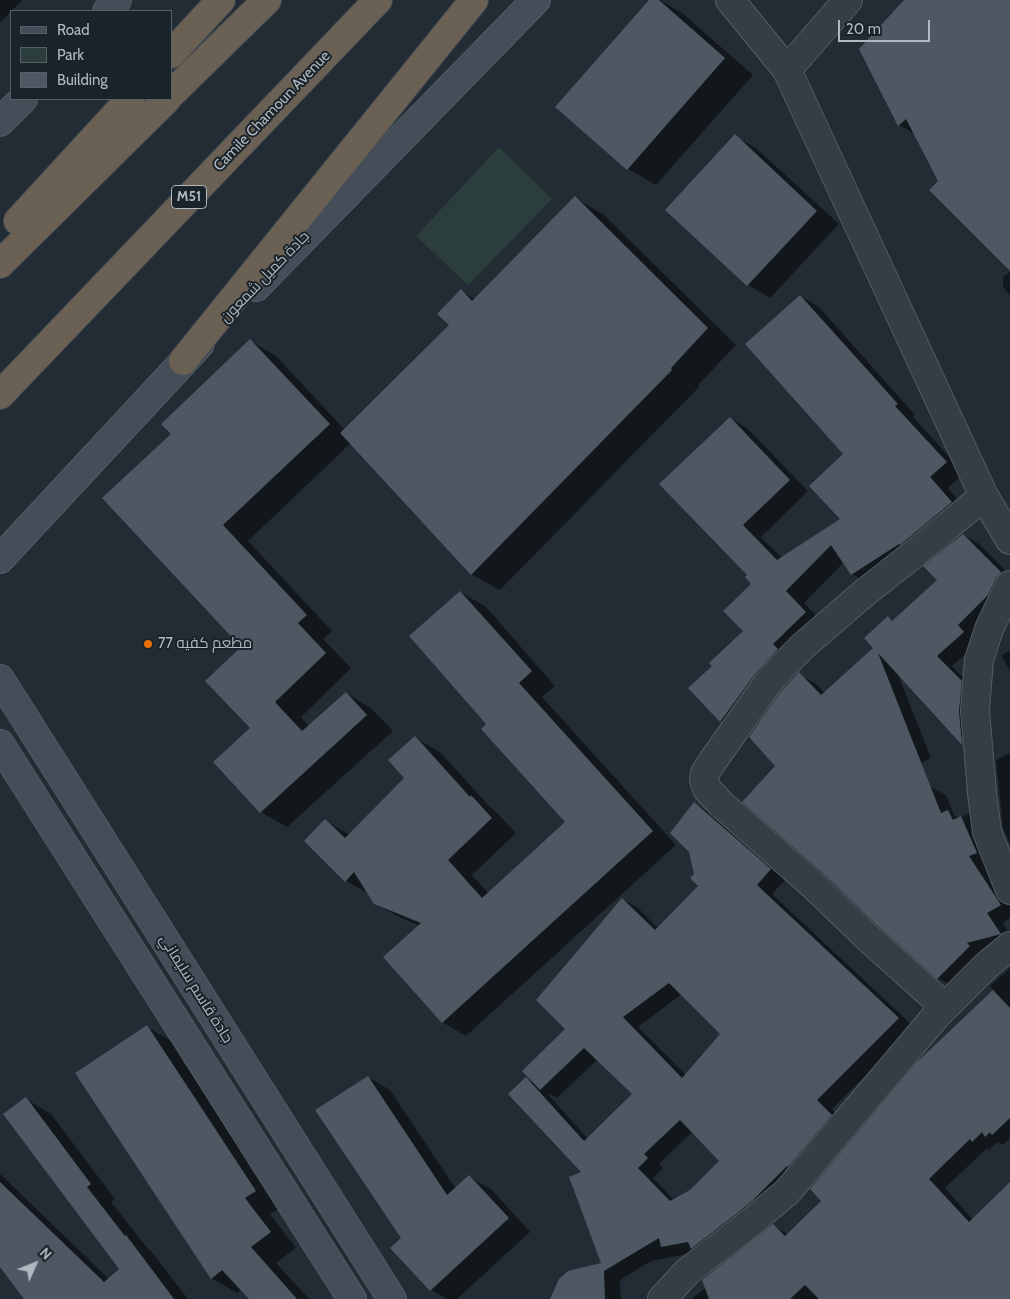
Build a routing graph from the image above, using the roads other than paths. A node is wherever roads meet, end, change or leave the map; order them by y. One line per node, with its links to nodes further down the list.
1 (118, 0): 9 (street)
2 (221, 0): 10 (highway)
3 (267, 0): 12 (highway)
4 (378, 0): 20 (highway, Camile Chamoun Avenue / M51)
5 (474, 0): 19 (highway)
6 (536, 0): 19 (street, جادة كميل شمعون)
7 (730, 0): 11 (street)
8 (848, 0): 11 (street)
9 (108, 10)
10 (172, 53)
11 (787, 70): 21 (street)
12 (172, 93)
13 (22, 100): 16 (street)
14 (129, 100): 17 (highway)
15 (166, 100): 18 (highway)
16 (0, 122)
17 (0, 242)
18 (0, 264)
19 (183, 361): 23 (street, جادة كميل شمعون)
20 (0, 394)
21 (984, 496): 22 (street); 33 (street)
22 (1010, 540)
23 (0, 559)
24 (1010, 585): 31 (street)
25 (0, 679): 27 (street, جادة قاسم سليماني)
26 (0, 744): 28 (street)
27 (74, 796): 28 (street); 29 (street, جادة قاسم سليماني)
28 (47, 817): 30 (street)
29 (92, 825): 30 (street); 35 (street, جادة قاسم سليماني)
30 (62, 842): 34 (street)
31 (1010, 890)
32 (1010, 946): 33 (street)
33 (945, 1007): 36 (street)
34 (352, 1299)
35 (392, 1299)
36 (662, 1299)

